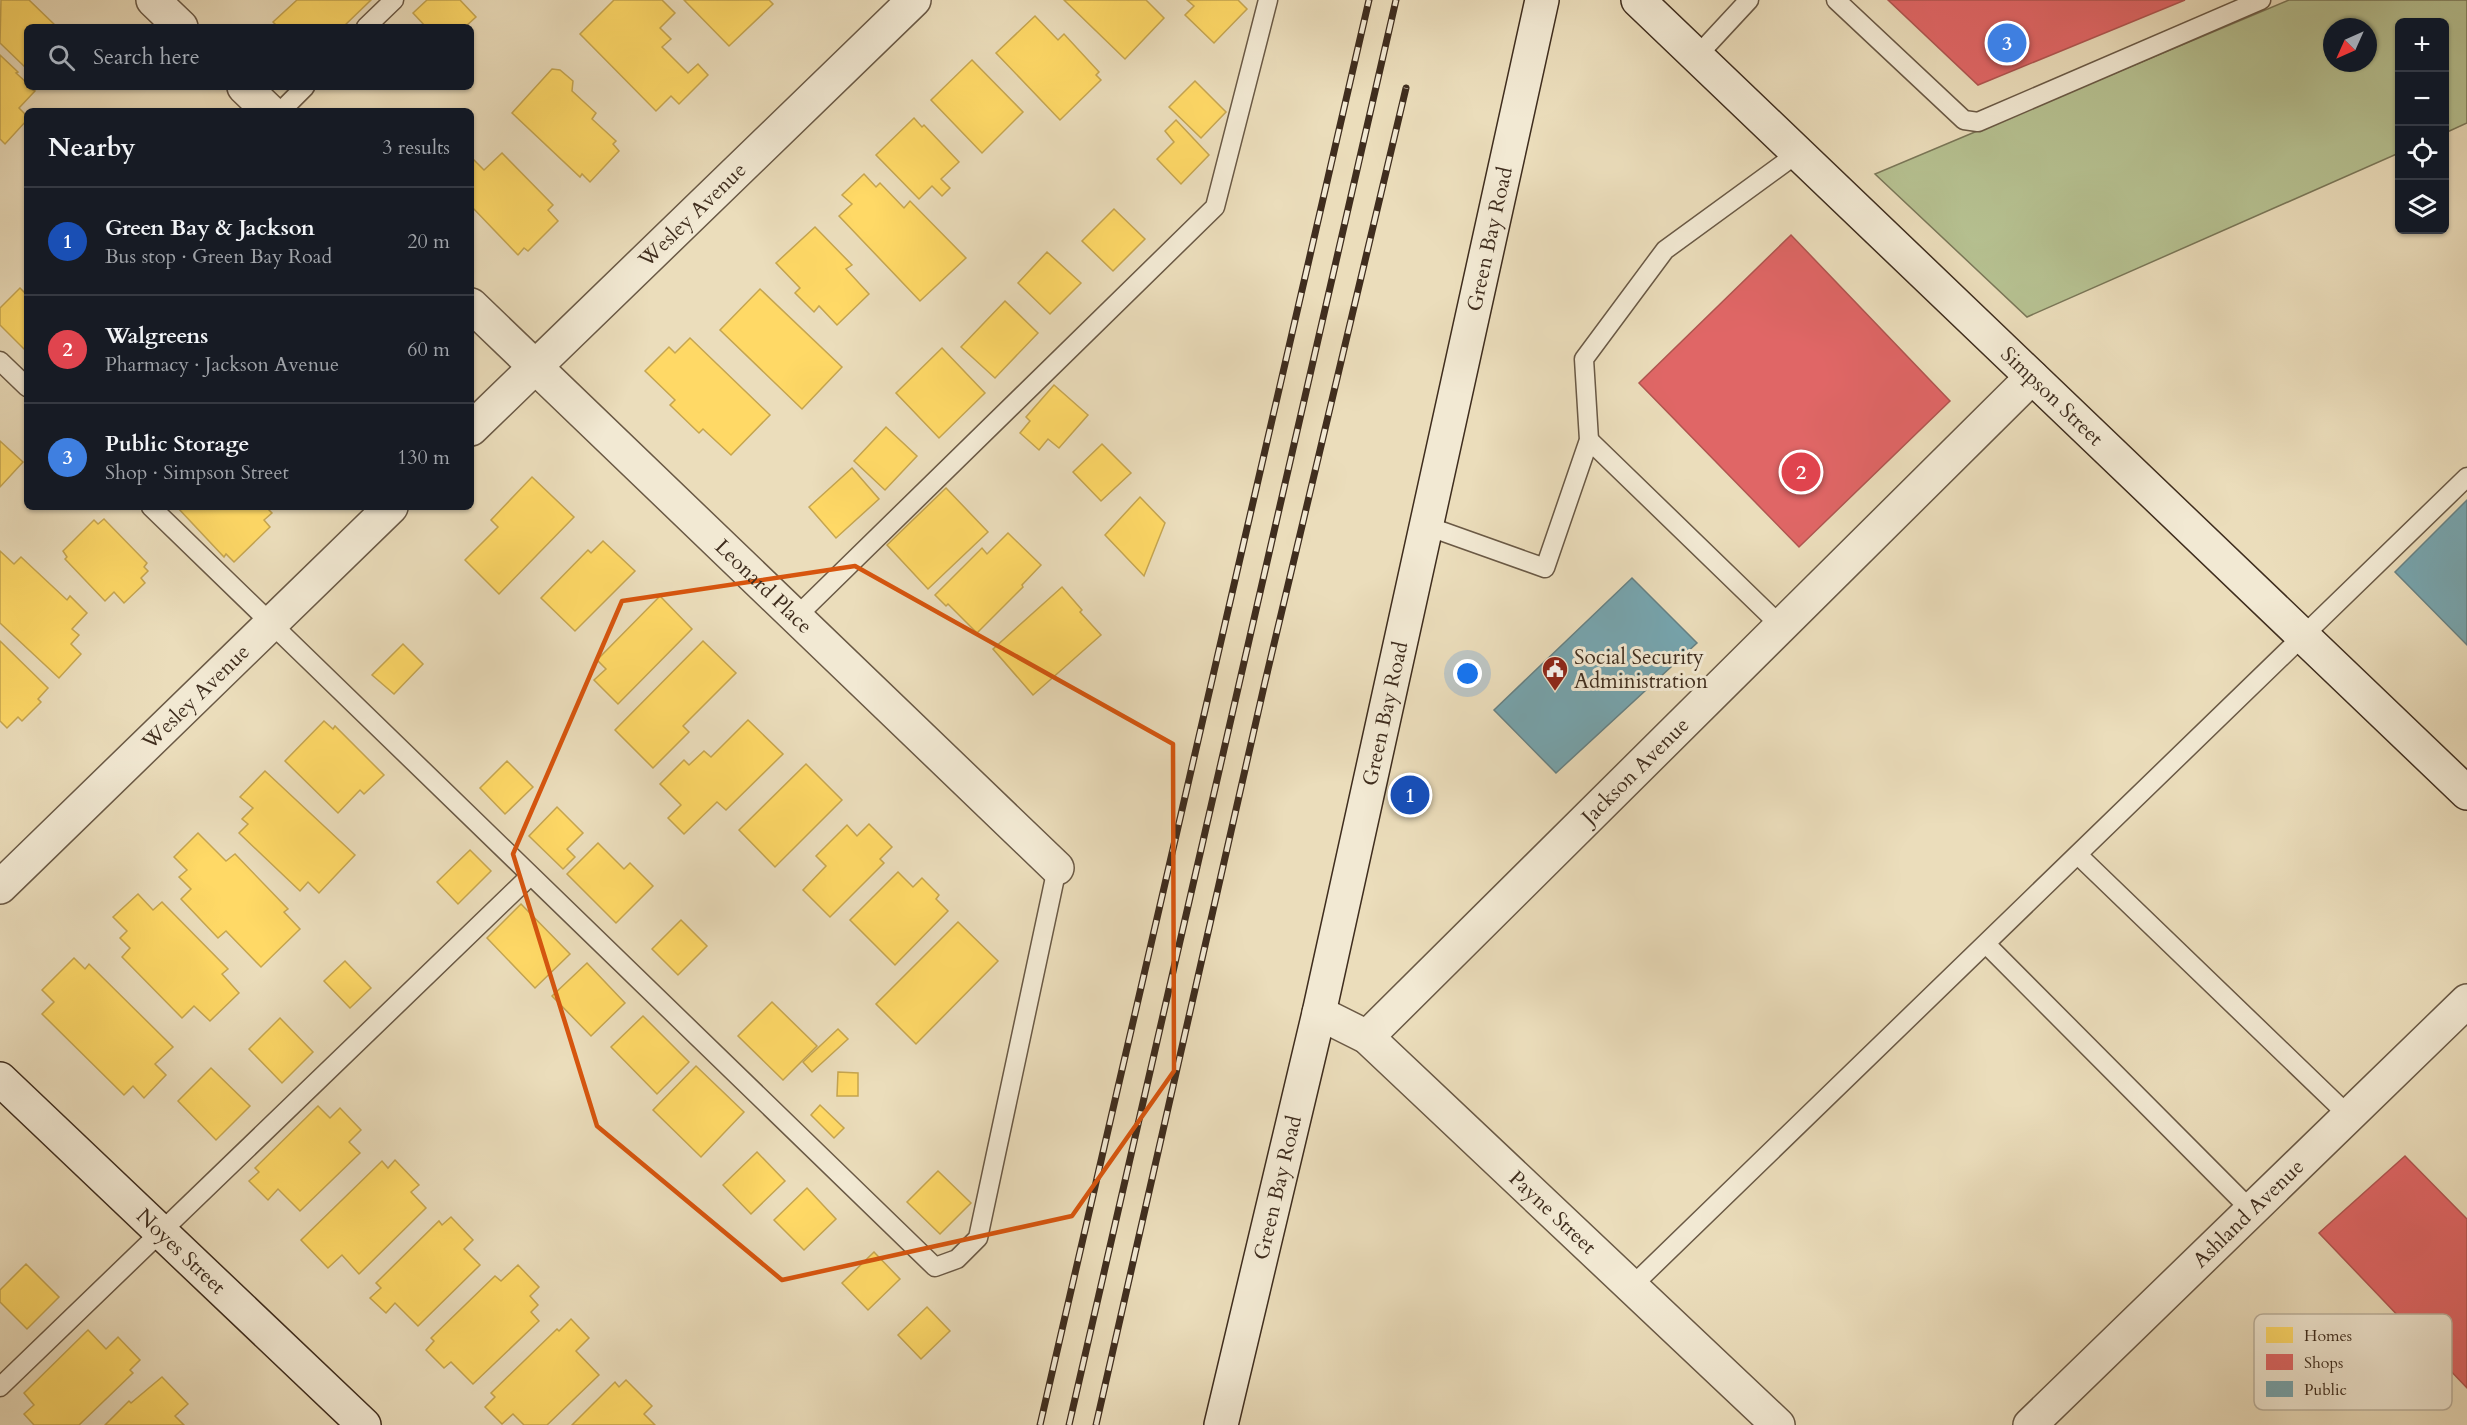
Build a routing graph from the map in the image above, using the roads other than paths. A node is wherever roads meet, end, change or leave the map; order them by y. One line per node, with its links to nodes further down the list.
1 (153, 0): 10 (street)
2 (394, 0): 11 (lane)
3 (914, 0): 19 (street, Wesley Avenue)
4 (1268, 0): 29 (lane)
5 (1542, 0): 28 (street, Green Bay Road)
6 (1638, 0): 12 (street, Simpson Street)
7 (1749, 0): 12 (lane)
8 (1836, 0): 9 (lane)
9 (2261, 0)
10 (178, 24)
11 (369, 24)
12 (1697, 56): 17 (street, Simpson Street)
13 (247, 90): 15 (street)
14 (302, 90): 16 (lane)
15 (266, 108)
16 (284, 108)
17 (1798, 153): 21 (street, Simpson Street); 24 (lane)
18 (474, 308): 19 (street, Leonard Place)
19 (535, 367): 23 (street, Wesley Avenue); 29 (street, Leonard Place)
20 (4, 372): 22 (lane)
21 (2032, 376): 31 (street, Jackson Avenue); 32 (street, Simpson Street)
22 (24, 385)
23 (474, 426)
24 (1589, 440): 28 (lane); 31 (lane)
25 (2467, 477): 32 (lane)
26 (154, 510): 30 (lane)
27 (388, 510): 30 (street, Wesley Avenue)
28 (1427, 526): 40 (street, Green Bay Road)
29 (796, 618): 35 (street, Leonard Place)
30 (271, 624): 36 (lane); 37 (street, Wesley Avenue)
31 (1781, 626): 41 (street, Jackson Avenue)
32 (2303, 636): 33 (street, Simpson Street); 34 (lane)
33 (2467, 793)
34 (2078, 855): 38 (lane); 43 (lane)
35 (1057, 868): 36 (lane)
36 (530, 876): 45 (lane)
37 (0, 887)
38 (1986, 944): 44 (lane); 46 (lane)
39 (2467, 1001): 43 (street, Ashland Avenue)
40 (1319, 1013): 41 (street, Payne Street); 49 (street, Green Bay Road)
41 (1366, 1036): 46 (street, Payne Street)
42 (0, 1079): 45 (street, Noyes Street)
43 (2349, 1116): 44 (street, Ashland Avenue)
44 (2252, 1211): 51 (street, Ashland Avenue)
45 (161, 1232): 47 (lane); 48 (street, Noyes Street)
46 (1631, 1287): 50 (street, Payne Street)
47 (0, 1387)
48 (364, 1425)
49 (1221, 1425)
50 (1778, 1425)
51 (2030, 1425)

